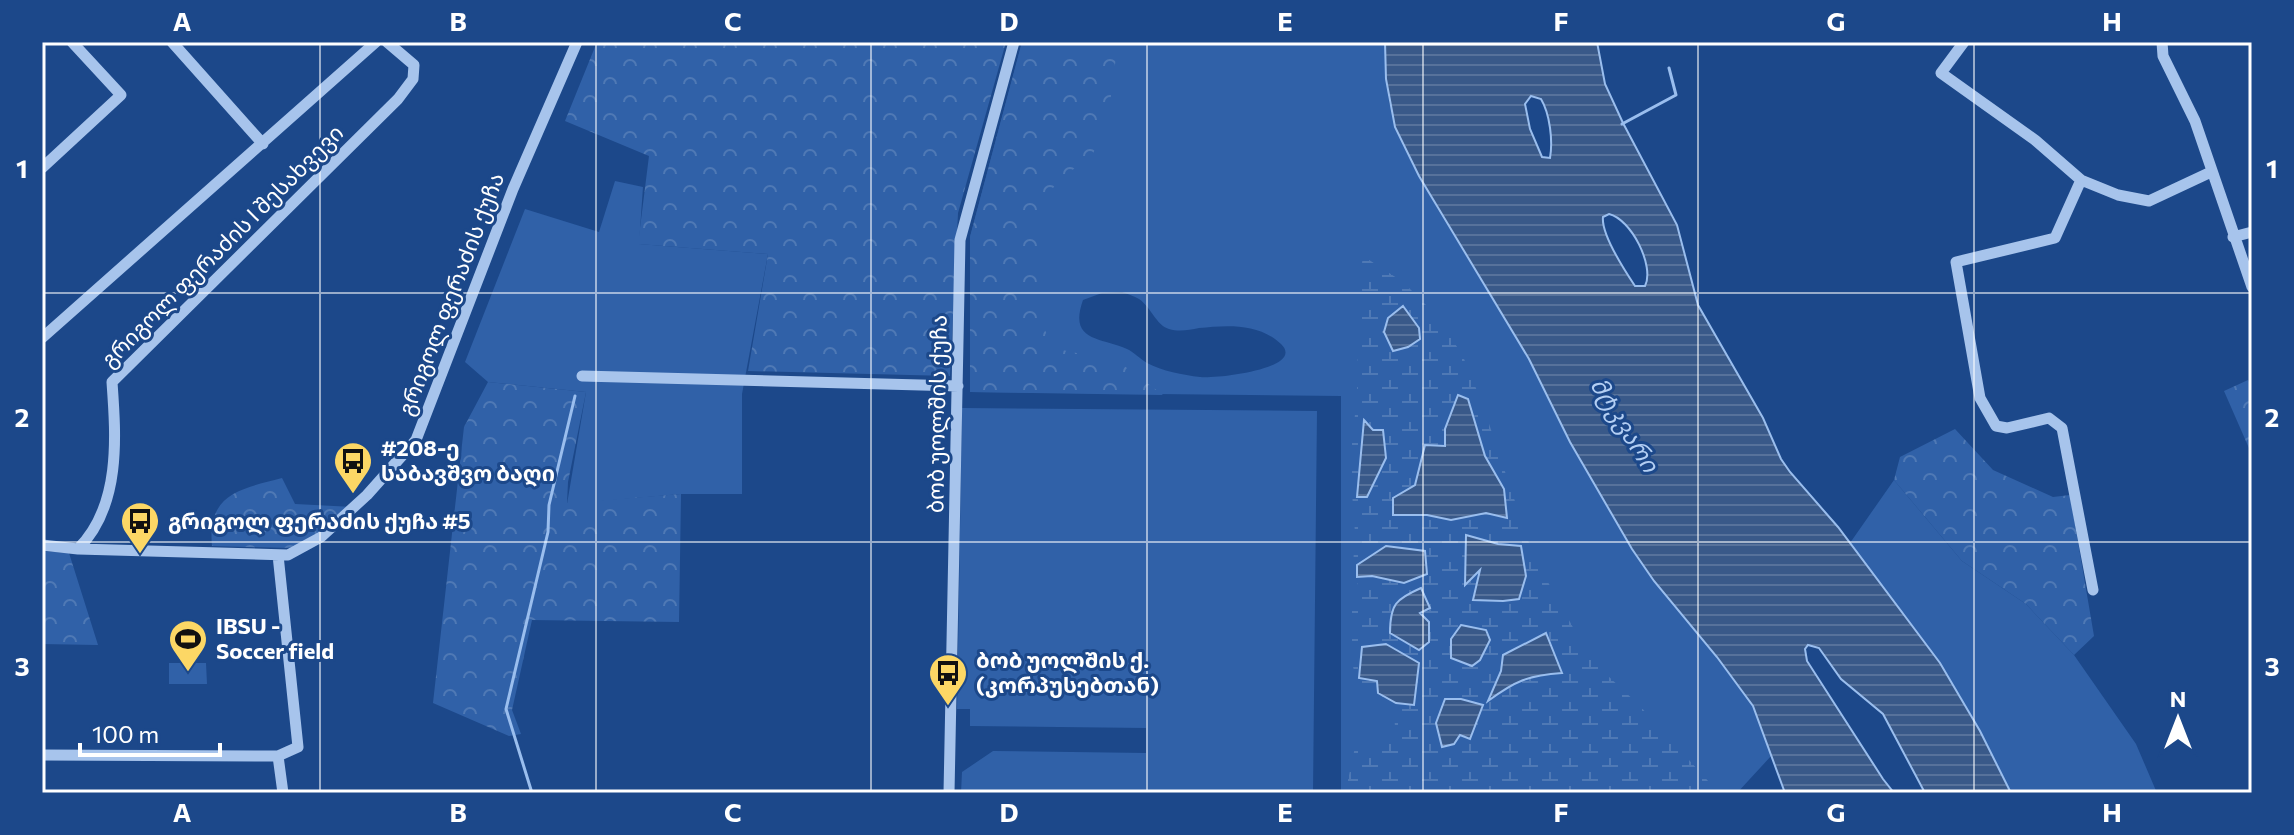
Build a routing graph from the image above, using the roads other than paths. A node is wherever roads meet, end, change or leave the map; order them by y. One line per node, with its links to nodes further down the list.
1 (72, 42): 10 (street)
2 (172, 42): 9 (street)
3 (387, 42): 20 (street, გრიგოლ ფერაძის I შესახვევი)
4 (577, 42): 21 (street, გრიგოლ ფერაძის ქუჩა)
5 (1014, 42): 18 (street, ბობ უოლშის ქუჩა)
6 (1964, 42): 12 (street)
7 (2162, 42): 11 (street)
8 (370, 44): 9 (street)
9 (263, 144): 16 (street)
10 (42, 168)
11 (2211, 172): 12 (street); 14 (street)
12 (2081, 180): 22 (street)
13 (2252, 232): 14 (street)
14 (2233, 237): 15 (street)
15 (2252, 287)
16 (42, 338)
17 (582, 376): 18 (street)
18 (958, 386): 26 (street, ბობ უოლშის ქუჩა)
19 (42, 545): 20 (street, გრიგოლ ფერაძის ქუჩა)
20 (78, 549): 21 (street, გრიგოლ ფერაძის ქუჩა)
21 (278, 555): 24 (street)
22 (2093, 590)
23 (42, 755): 24 (street)
24 (278, 756): 25 (street)
25 (283, 793)
26 (949, 793)

